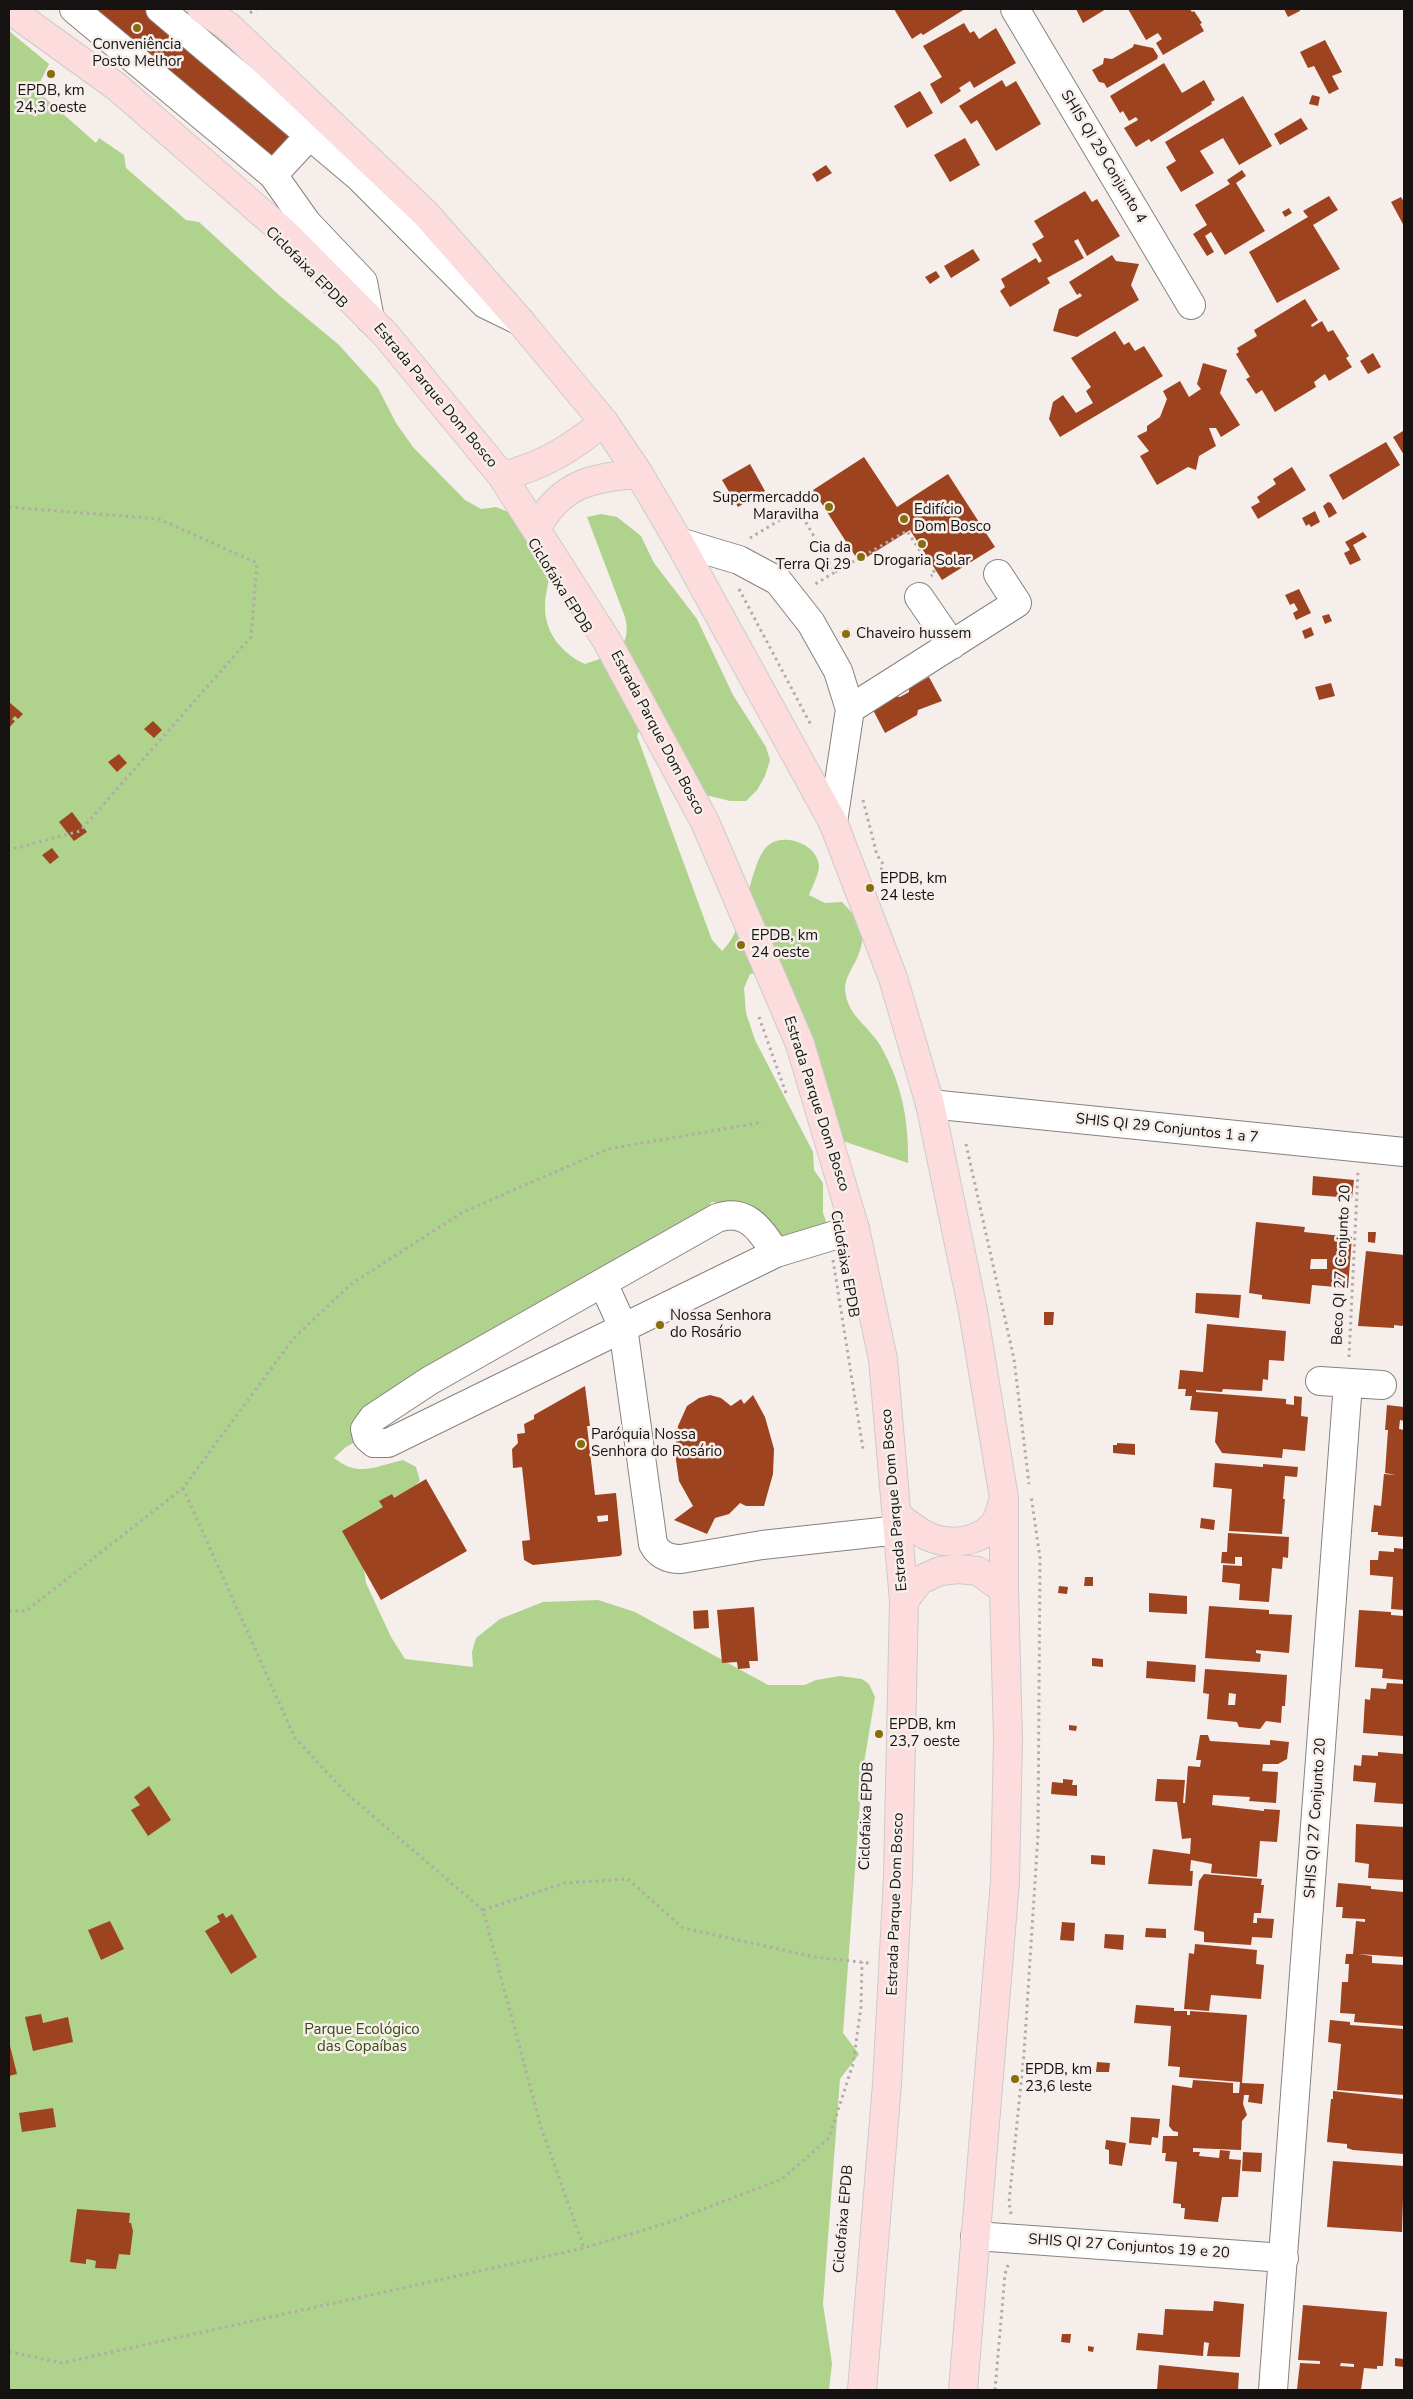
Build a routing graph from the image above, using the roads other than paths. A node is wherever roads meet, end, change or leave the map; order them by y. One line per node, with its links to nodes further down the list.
1 (9, 9): 9 (main road, Estrada Parque Dom Bosco)
2 (74, 9): 7 (street)
3 (160, 9): 6 (street)
4 (202, 9): 10 (main road)
5 (1015, 9): 8 (street, SHIS QI 29 Conjunto 4)
6 (310, 135): 7 (street); 10 (street)
7 (273, 175): 9 (street)
8 (1190, 305)
9 (370, 319): 13 (main road, Estrada Parque Dom Bosco)
10 (520, 321): 11 (main road)
11 (604, 422): 12 (main road); 13 (main road)
12 (639, 474): 14 (main road); 15 (main road)
13 (502, 476): 14 (main road, Estrada Parque Dom Bosco)
14 (538, 528): 23 (main road, Estrada Parque Dom Bosco)
15 (678, 542): 19 (street); 20 (main road)
16 (998, 574): 18 (street)
17 (919, 597): 18 (street)
18 (952, 645): 19 (street)
19 (850, 709): 20 (street)
20 (833, 822): 21 (main road)
21 (930, 1104): 22 (street, SHIS QI 29 Conjuntos 1 a 7); 30 (main road)
22 (1404, 1152)
23 (855, 1229): 24 (street); 31 (main road, Estrada Parque Dom Bosco)
24 (776, 1253): 25 (street); 26 (street)
25 (603, 1284): 26 (street); 26 (street)
26 (623, 1327): 31 (street)
27 (1320, 1381): 28 (street)
28 (1348, 1383): 29 (street); 35 (street, SHIS QI 27 Conjunto 20)
29 (1382, 1385)
30 (1004, 1498): 31 (main road); 32 (main road)
31 (899, 1523): 33 (main road, Estrada Parque Dom Bosco)
32 (1004, 1590): 33 (main road); 34 (main road)
33 (904, 1601): 36 (main road, Estrada Parque Dom Bosco)
34 (975, 2236): 35 (street, SHIS QI 27 Conjuntos 19 e 20); 37 (main road)
35 (1284, 2256): 38 (street, SHIS QI 27 Conjunto 20)
36 (862, 2390)
37 (963, 2390)
38 (1273, 2390)

